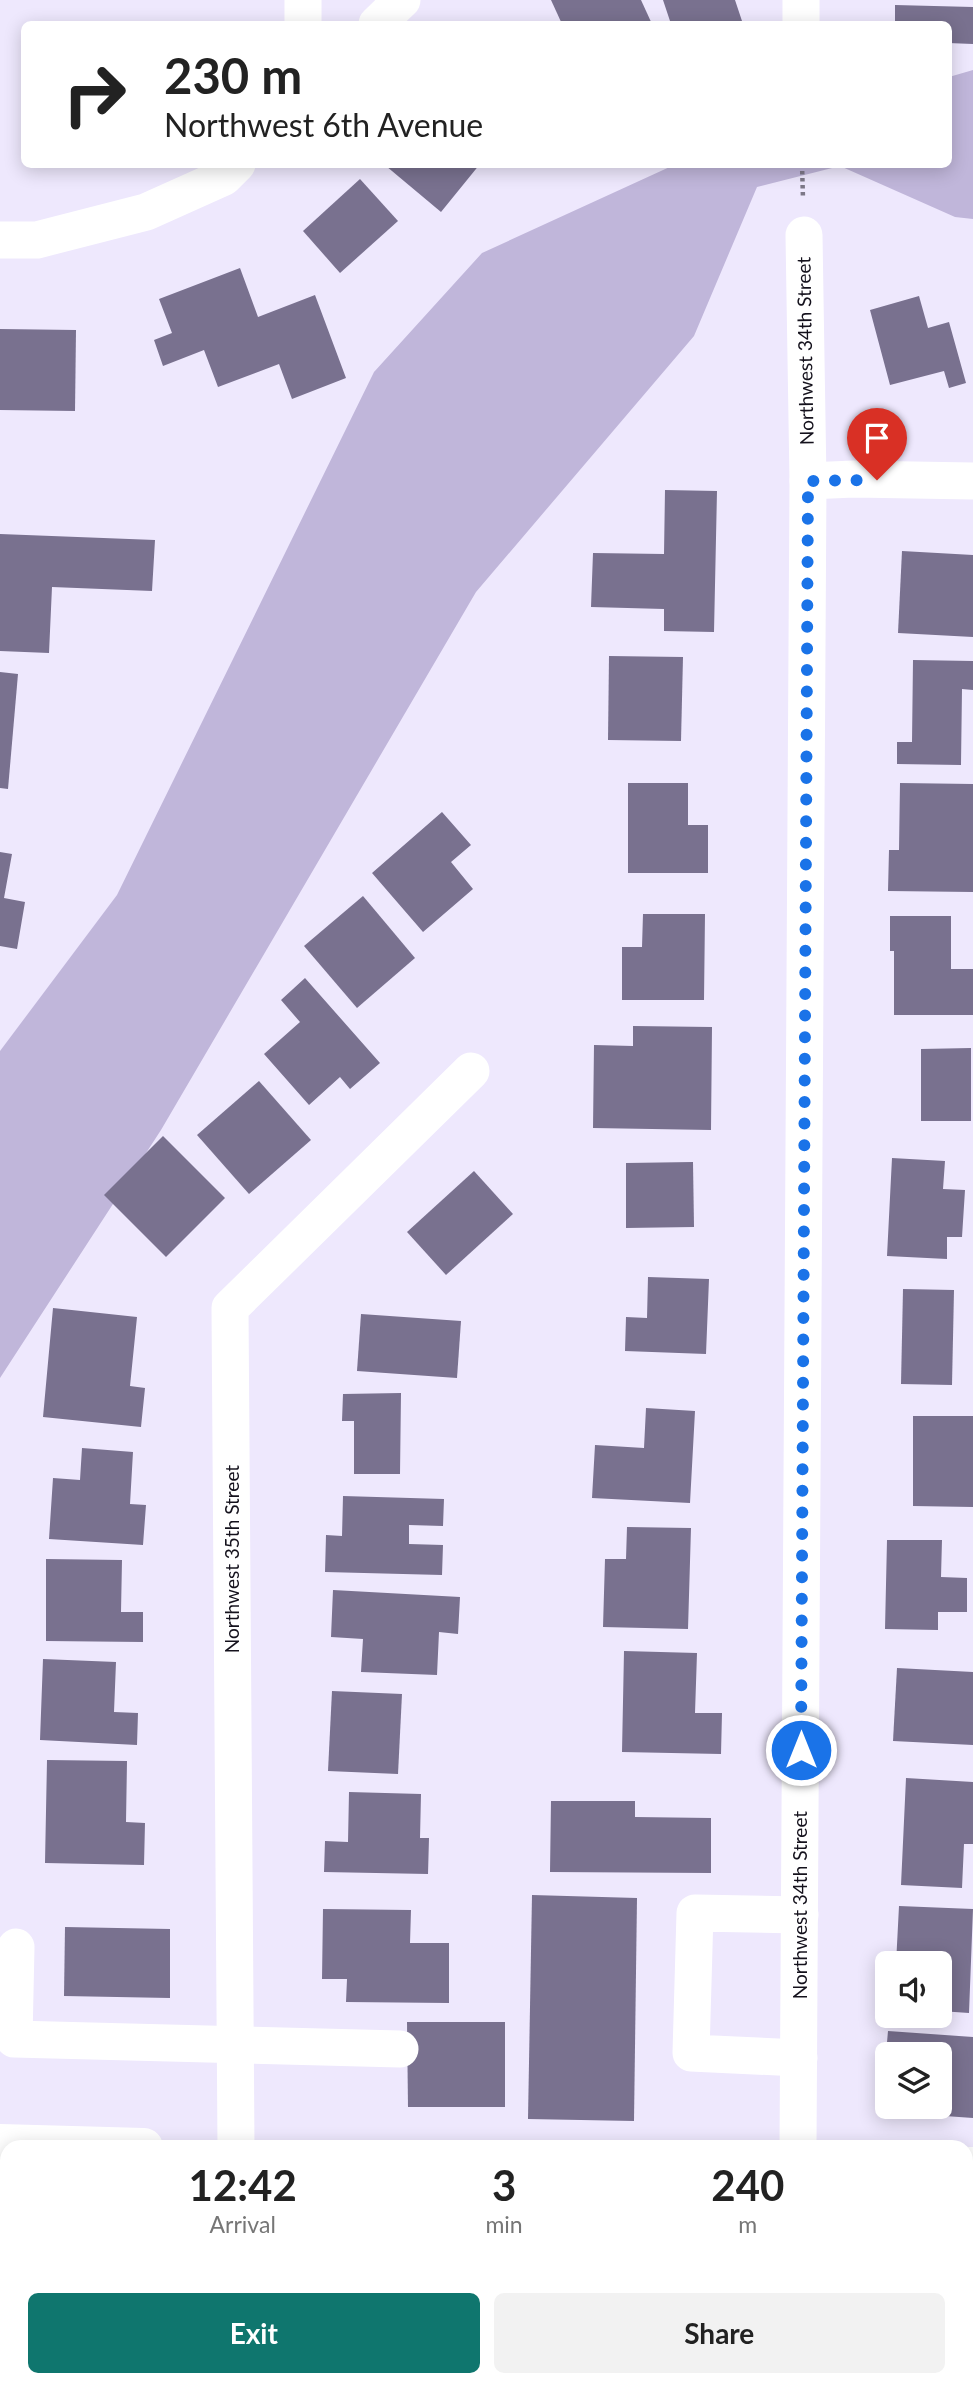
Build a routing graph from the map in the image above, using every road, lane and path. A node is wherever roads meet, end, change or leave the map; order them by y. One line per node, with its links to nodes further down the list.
1 (303, 0): 4 (street)
2 (402, 0): 5 (street)
3 (802, 0): 6 (street)
4 (303, 21)
5 (380, 21)
6 (801, 21)
7 (233, 168): 9 (street)
8 (804, 236): 10 (street, Northwest 34th Street)
9 (0, 240)
10 (808, 481): 11 (street); 13 (street, Northwest 34th Street)
11 (973, 481)
12 (471, 1071): 15 (street, Northwest 35th Street)
13 (800, 1915): 17 (street, Northwest 34th Street); 17 (street)
14 (16, 1947): 15 (street)
15 (235, 2044): 16 (street); 18 (street, Northwest 35th Street)
16 (400, 2049)
17 (799, 2059): 19 (street, Northwest 34th Street)
18 (236, 2140)
19 (798, 2140)

